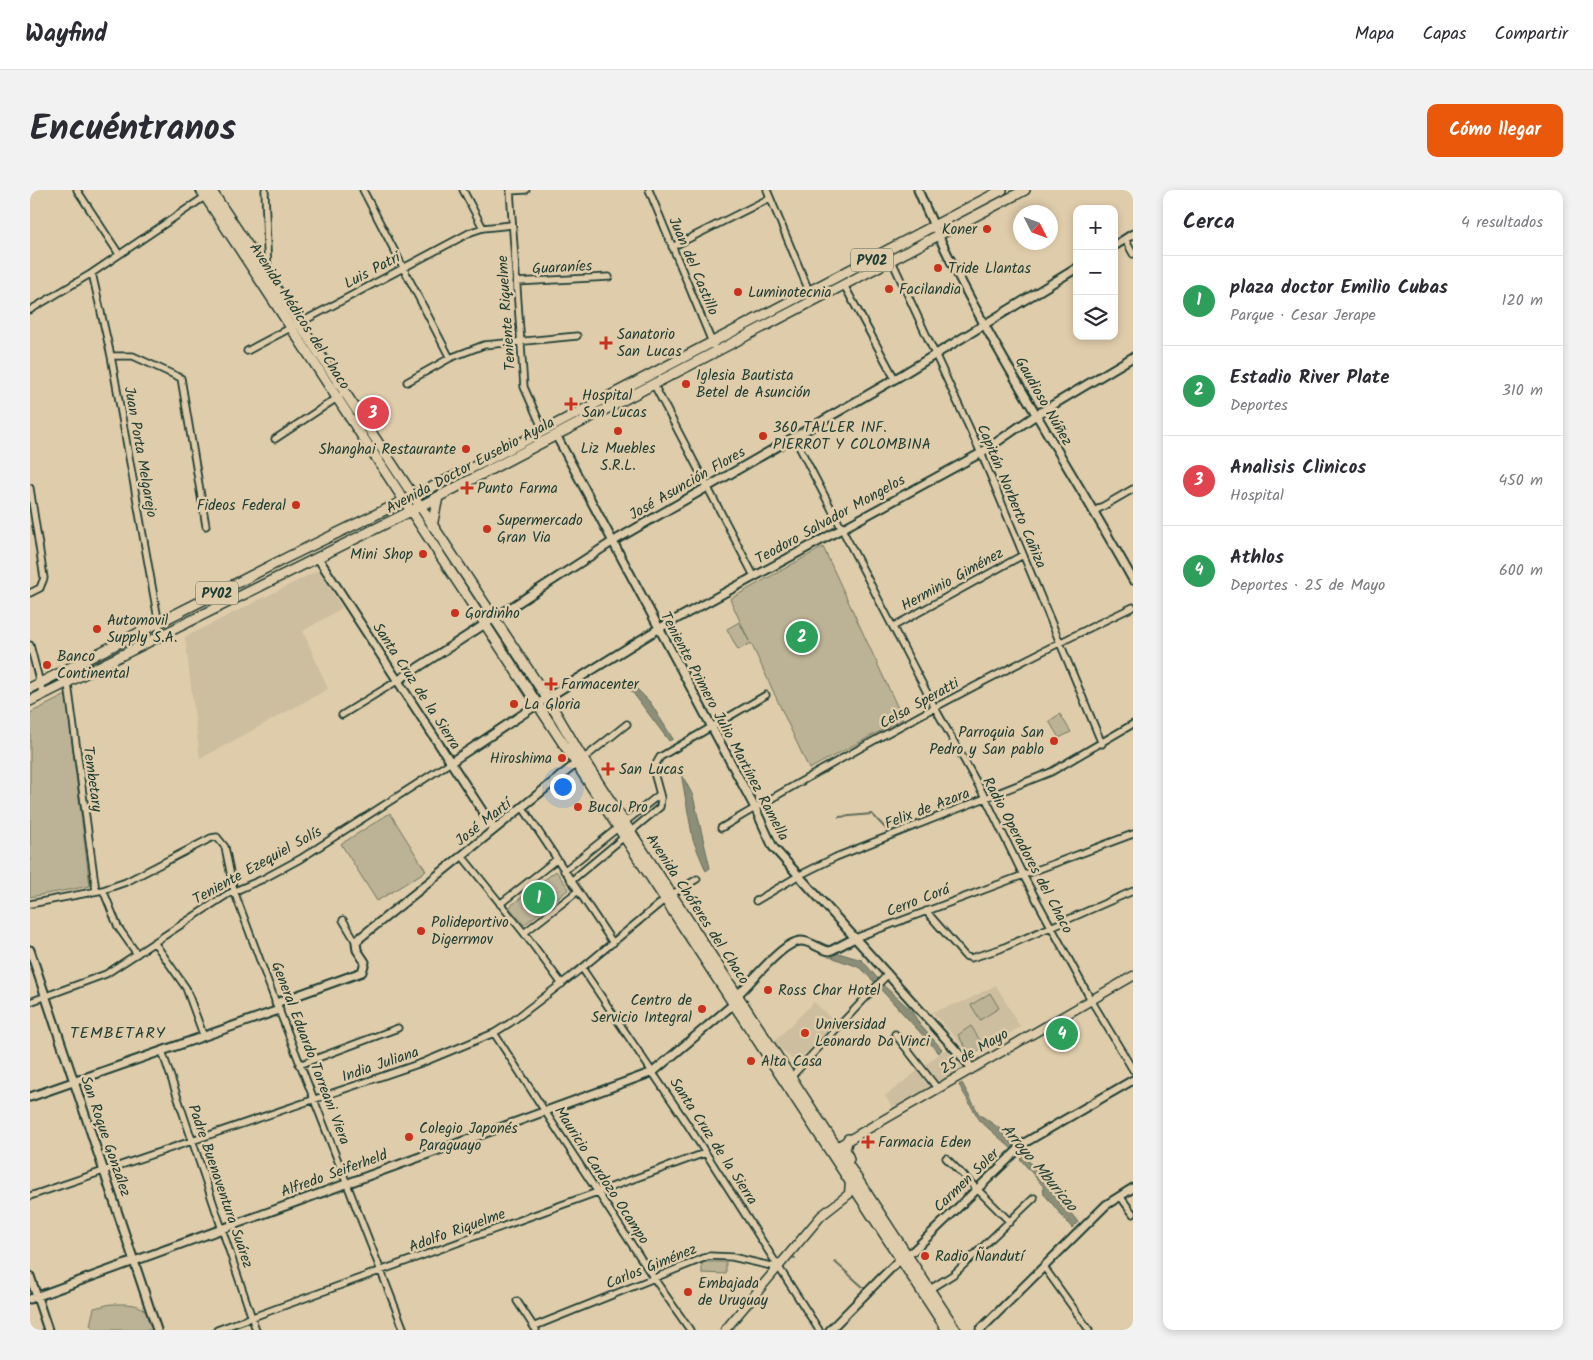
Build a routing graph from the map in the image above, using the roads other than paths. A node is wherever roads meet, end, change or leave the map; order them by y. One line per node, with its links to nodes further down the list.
1 (77, 190): 21 (street)
2 (266, 190): 28 (street)
3 (363, 190): 24 (street)
4 (464, 190): 15 (street)
5 (510, 190): 6 (street); 14 (street, Teniente Riquelme)
6 (526, 190)
7 (649, 190): 20 (street, Juan del Castillo)
8 (767, 190): 13 (street)
9 (918, 190): 16 (street, Gaudioso Núñez)
10 (1002, 190): 16 (main road, Avenida Doctor Eusebio Ayala / PY02)
11 (1025, 190): 16 (main road, Avenida Doctor Eusebio Ayala / PY02)
12 (208, 192): 21 (street); 28 (main road, Avenida Médicos del Chaco)
13 (770, 198): 20 (street); 31 (street)
14 (512, 225): 15 (street, Luis Patri); 29 (street, Teniente Riquelme)
15 (483, 228): 24 (street, Luis Patri)
16 (936, 232): 23 (main road, Avenida Doctor Eusebio Ayala / PY02); 31 (main road, Avenida Doctor Eusebio Ayala / PY02); 33 (street, Gaudioso Núñez)
17 (1133, 234): 18 (street)
18 (1125, 239): 19 (street); 22 (street)
19 (1118, 243)
20 (672, 247): 37 (street, Juan del Castillo)
21 (120, 254): 26 (street)
22 (1133, 254)
23 (892, 261): 30 (main road, Avenida Doctor Eusebio Ayala / PY02); 40 (street, Capitán Norberto Cañiza)
24 (404, 268): 34 (street, Luis Patri); 43 (street)
25 (1073, 270): 33 (street, José Asunción Flores)
26 (92, 273): 32 (street); 41 (street, Juan Porta Melgarejo)
27 (609, 277): 29 (street, Guaraníes)
28 (265, 280): 34 (main road, Avenida Médicos del Chaco)
29 (516, 282): 36 (street, Teniente Riquelme)
30 (844, 285): 39 (main road, Avenida Doctor Eusebio Ayala / PY02); 45 (street)
31 (809, 291): 37 (main road, Avenida Doctor Eusebio Ayala / PY02)
32 (30, 310)
33 (984, 323): 40 (street, José Asunción Flores); 49 (street, Gaudioso Núñez)
34 (295, 325): 38 (street, Luis Patri); 48 (main road, Avenida Médicos del Chaco)
35 (577, 336): 36 (street)
36 (521, 341): 43 (street); 50 (street, Teniente Riquelme)
37 (712, 342): 39 (street, Juan del Castillo); 44 (main road, Avenida Doctor Eusebio Ayala / PY02)
38 (247, 352)
39 (716, 352): 47 (main road, Avenida Doctor Eusebio Ayala / PY02)
40 (936, 354): 45 (street, José Asunción Flores); 54 (street, Capitán Norberto Cañiza)
41 (111, 356): 61 (street); 74 (street, Juan Porta Melgarejo)
42 (1133, 357): 49 (street, Teodoro Salvador Mongelos)
43 (450, 358): 46 (street)
44 (647, 375): 47 (street); 50 (main road, Avenida Doctor Eusebio Ayala / PY02)
45 (895, 379): 52 (street, José Asunción Flores)
46 (407, 382)
47 (653, 384): 51 (main road, Avenida Doctor Eusebio Ayala / PY02); 55 (street)
48 (340, 395): 53 (street); 59 (main road, Avenida Médicos del Chaco)
49 (1036, 415): 54 (street, Teodoro Salvador Mongelos); 60 (street, Gaudioso Núñez)
50 (543, 430): 59 (main road, Avenida Doctor Eusebio Ayala / PY02)
51 (556, 435): 58 (main road, Avenida Doctor Eusebio Ayala / PY02); 64 (street, Teniente Primero Julio Martínez Ramella)
52 (794, 437): 55 (street, José Asunción Flores); 63 (street, Radio Operadores del Chaco)
53 (275, 439)
54 (981, 453): 63 (street, Teodoro Salvador Mongelos); 65 (street, Capitán Norberto Cañiza)
55 (707, 487): 64 (street, José Asunción Flores); 67 (street)
56 (30, 488): 69 (street)
57 (1133, 489): 60 (street)
58 (438, 497): 59 (main road, Avenida Doctor Eusebio Ayala / PY02); 62 (main road)
59 (412, 504): 62 (main road, Avenida Chóferes del Chaco); 66 (main road, Avenida Doctor Eusebio Ayala / PY02); 70 (main road, Avenida Doctor Eusebio Ayala / PY02); 73 (main road, Avenida Chóferes del Chaco)
60 (1093, 512): 68 (street, Gaudioso Núñez)
61 (206, 526)
62 (432, 526): 73 (main road, Avenida Chóferes del Chaco)
63 (842, 527): 67 (street, Teodoro Salvador Mongelos); 75 (street, Radio Operadores del Chaco)
64 (612, 542): 73 (street, José Asunción Flores); 76 (street, Teniente Primero Julio Martínez Ramella)
65 (1023, 555): 75 (street, Herminio Giménez); 78 (street, Capitán Norberto Cañiza)
66 (318, 558): 71 (main road, Avenida Doctor Eusebio Ayala / PY02); 81 (street, Santa Cruz de la Sierra)
67 (754, 576): 76 (street, Teodoro Salvador Mongelos)
68 (1133, 580)
69 (30, 593)
70 (218, 593): 71 (main road); 74 (main road, Avenida Doctor Eusebio Ayala / PY02)
71 (223, 605): 77 (main road, Avenida Doctor Eusebio Ayala / PY02)
72 (1133, 607): 78 (street, Celsa Speratti)
73 (489, 620): 81 (street, José Asunción Flores); 88 (main road, Avenida Chóferes del Chaco)
74 (159, 624): 77 (street, Juan Porta Melgarejo); 80 (main road, Avenida Doctor Eusebio Ayala / PY02)
75 (894, 626): 89 (street, Radio Operadores del Chaco)
76 (658, 629): 88 (street, Teodoro Salvador Mongelos); 93 (street, Teniente Primero Julio Martínez Ramella)
77 (161, 636): 82 (main road, Avenida Doctor Eusebio Ayala / PY02)
78 (1058, 643): 89 (street, Celsa Speratti); 94 (street, Capitán Norberto Cañiza)
79 (30, 645): 83 (street)
80 (66, 669): 82 (street, Tembetary); 83 (main road, Avenida Doctor Eusebio Ayala / PY02)
81 (397, 681): 90 (street, José Asunción Flores); 96 (street, Santa Cruz de la Sierra)
82 (68, 682): 85 (main road, Avenida Doctor Eusebio Ayala / PY02); 113 (street, Tembetary)
83 (40, 683): 84 (main road, Avenida Doctor Eusebio Ayala / PY02); 85 (street)
84 (30, 688)
85 (43, 695): 87 (main road, Avenida Doctor Eusebio Ayala / PY02)
86 (766, 695): 93 (street)
87 (30, 701)
88 (543, 701): 95 (main road, Avenida Chóferes del Chaco); 96 (street, Teniente Ezequiel Solís)
89 (935, 708): 98 (street, Radio Operadores del Chaco); 100 (street, Celsa Speratti)
90 (342, 715)
91 (627, 724): 95 (street, José Martí)
92 (1133, 724): 94 (street, Felix de Azara)
93 (710, 726): 97 (street); 100 (street, Teniente Primero Julio Martínez Ramella)
94 (1102, 744): 98 (street, Felix de Azara)
95 (580, 761): 99 (street, José Martí); 101 (main road, Avenida Chóferes del Chaco)
96 (451, 762): 103 (street, Santa Cruz de la Sierra); 114 (street, Teniente Ezequiel Solís)
97 (660, 794): 101 (street); 104 (street)
98 (986, 799): 109 (street, Radio Operadores del Chaco); 110 (street, Felix de Azara)
99 (523, 808): 103 (street, José Martí); 107 (street)
100 (754, 808): 102 (street, Celsa Speratti); 110 (street, Teniente Primero Julio Martínez Ramella)
101 (621, 825): 104 (main road, Avenida Chóferes del Chaco); 108 (street)
102 (721, 828)
103 (494, 830): 106 (street, José Martí)
104 (627, 834): 112 (street); 117 (main road, Avenida Chóferes del Chaco)
105 (1133, 834): 109 (street, Cerro Corá)
106 (462, 856): 120 (street); 127 (street, José Martí)
107 (557, 859): 108 (street); 120 (street)
108 (564, 871): 112 (street)
109 (1023, 875): 121 (street, Cerro Corá); 123 (street, Radio Operadores del Chaco)
110 (798, 876): 118 (street, Felix de Azara); 125 (street, Teniente Primero Julio Martínez Ramella)
111 (697, 879): 117 (street)
112 (571, 880): 115 (street)
113 (99, 891): 114 (street, General Eduardo Torreani Viera); 119 (street); 130 (street, Tembetary)
114 (234, 891): 126 (street, Teniente Ezequiel Solís); 139 (street, General Eduardo Torreani Viera)
115 (578, 891): 124 (street); 128 (street)
116 (1133, 891): 123 (street)
117 (669, 897): 128 (street, India Juliana); 136 (main road, Avenida Chóferes del Chaco)
118 (756, 901)
119 (30, 904)
120 (500, 904): 124 (street)
121 (926, 911): 123 (street); 125 (street, Cerro Corá)
122 (343, 920): 127 (street)
123 (1051, 926): 137 (street, Radio Operadores del Chaco)
124 (524, 933): 134 (street)
125 (855, 938): 132 (street, Teniente Primero Julio Martínez Ramella); 136 (street, Cerro Corá)
126 (154, 942): 130 (street, Teniente Ezequiel Solís); 143 (street)
127 (356, 942): 139 (street)
128 (613, 943): 131 (street, India Juliana)
129 (30, 950): 135 (street, San Roque González)
130 (137, 954): 135 (street, Teniente Ezequiel Solís)
131 (582, 968): 134 (street, India Juliana); 148 (street, Santa Cruz de la Sierra)
132 (888, 974): 146 (street, Teniente Primero Julio Martínez Ramella); 149 (street)
133 (1133, 976): 137 (main road, 25 de Mayo)
134 (562, 984): 141 (street, India Juliana)
135 (44, 996): 138 (street, Teniente Ezequiel Solís); 151 (street, San Roque González)
136 (736, 999): 148 (street, Alfredo Seiferheld); 149 (main road, Avenida Chóferes del Chaco)
137 (1091, 1000): 146 (main road, 25 de Mayo); 147 (street, Radio Operadores del Chaco)
138 (30, 1002)
139 (277, 1007): 143 (street); 145 (street, General Eduardo Torreani Viera)
140 (398, 1028): 145 (street)
141 (494, 1033): 154 (street, India Juliana); 155 (street, Mauricio Cardozo Ocampo)
142 (895, 1034): 152 (street)
143 (204, 1037): 144 (street)
144 (162, 1051): 151 (street); 156 (street, Padre Buenaventura Suárez)
145 (299, 1065): 154 (street, General Eduardo Torreani Viera)
146 (972, 1068): 152 (main road, 25 de Mayo)
147 (1133, 1070)
148 (653, 1072): 155 (street, Alfredo Seiferheld); 158 (street, Santa Cruz de la Sierra)
149 (788, 1080): 157 (main road, Avenida Chóferes del Chaco); 157 (main road, Avenida Chóferes del Chaco)
150 (1133, 1080): 163 (street, Carmen Soler)
151 (73, 1082): 153 (street); 160 (street, San Roque González)
152 (938, 1088): 157 (main road, 25 de Mayo)
153 (30, 1097)
154 (314, 1100): 156 (street, India Juliana); 162 (street, General Eduardo Torreani Viera)
155 (546, 1111): 162 (street, Alfredo Seiferheld); 166 (street, Mauricio Cardozo Ocampo)
156 (192, 1140): 160 (street, India Juliana); 172 (street, Padre Buenaventura Suárez)
157 (837, 1149): 161 (main road, Avenida Chóferes del Chaco); 165 (main road, Avenida Chóferes del Chaco); 165 (main road)
158 (705, 1153): 166 (street, Adolfo Riquelme); 176 (street, Santa Cruz de la Sierra)
159 (946, 1158): 163 (street)
160 (103, 1170): 167 (street, India Juliana); 174 (street, San Roque González)
161 (850, 1181): 173 (main road, Avenida Chóferes del Chaco); 176 (main road)
162 (347, 1183): 172 (street, Alfredo Seiferheld); 177 (street, General Eduardo Torreani Viera)
163 (977, 1187): 171 (street); 173 (street, Carmen Soler)
164 (1133, 1188): 168 (street)
165 (864, 1190): 173 (main road, Avenida Chóferes del Chaco)
166 (598, 1192): 177 (street, Adolfo Riquelme); 179 (street, Mauricio Cardozo Ocampo)
167 (30, 1196)
168 (1120, 1196): 170 (street); 175 (street)
169 (1034, 1198): 171 (street)
170 (1133, 1214)
171 (1010, 1222): 180 (street)
172 (222, 1229): 174 (street, Alfredo Seiferheld); 183 (street, Padre Buenaventura Suárez)
173 (904, 1257): 180 (main road, Avenida Chóferes del Chaco); 193 (street, Carmen Soler); 194 (main road, Avenida Chóferes del Chaco)
174 (133, 1260): 181 (street, Alfredo Seiferheld); 186 (street, San Roque González)
175 (1044, 1266): 196 (street); 197 (street)
176 (780, 1268): 179 (street, Carlos Giménez); 191 (main road); 192 (street, Santa Cruz de la Sierra)
177 (381, 1271): 183 (street, Adolfo Riquelme); 189 (street, General Eduardo Torreani Viera)
178 (30, 1276): 181 (street)
179 (653, 1278): 184 (street, Carlos Giménez); 190 (street, Mauricio Cardozo Ocampo)
180 (930, 1289): 195 (main road, Avenida Chóferes del Chaco)
181 (34, 1298): 185 (street)
182 (517, 1300): 184 (street)
183 (252, 1318): 187 (street, Adolfo Riquelme); 188 (street, Padre Buenaventura Suárez)
184 (536, 1328)
185 (48, 1330)
186 (157, 1330)
187 (217, 1330)
188 (256, 1330)
189 (404, 1330)
190 (690, 1330)
191 (725, 1330)
192 (819, 1330)
193 (830, 1330)
194 (947, 1330)
195 (956, 1330)
196 (980, 1330)
197 (1089, 1330)

